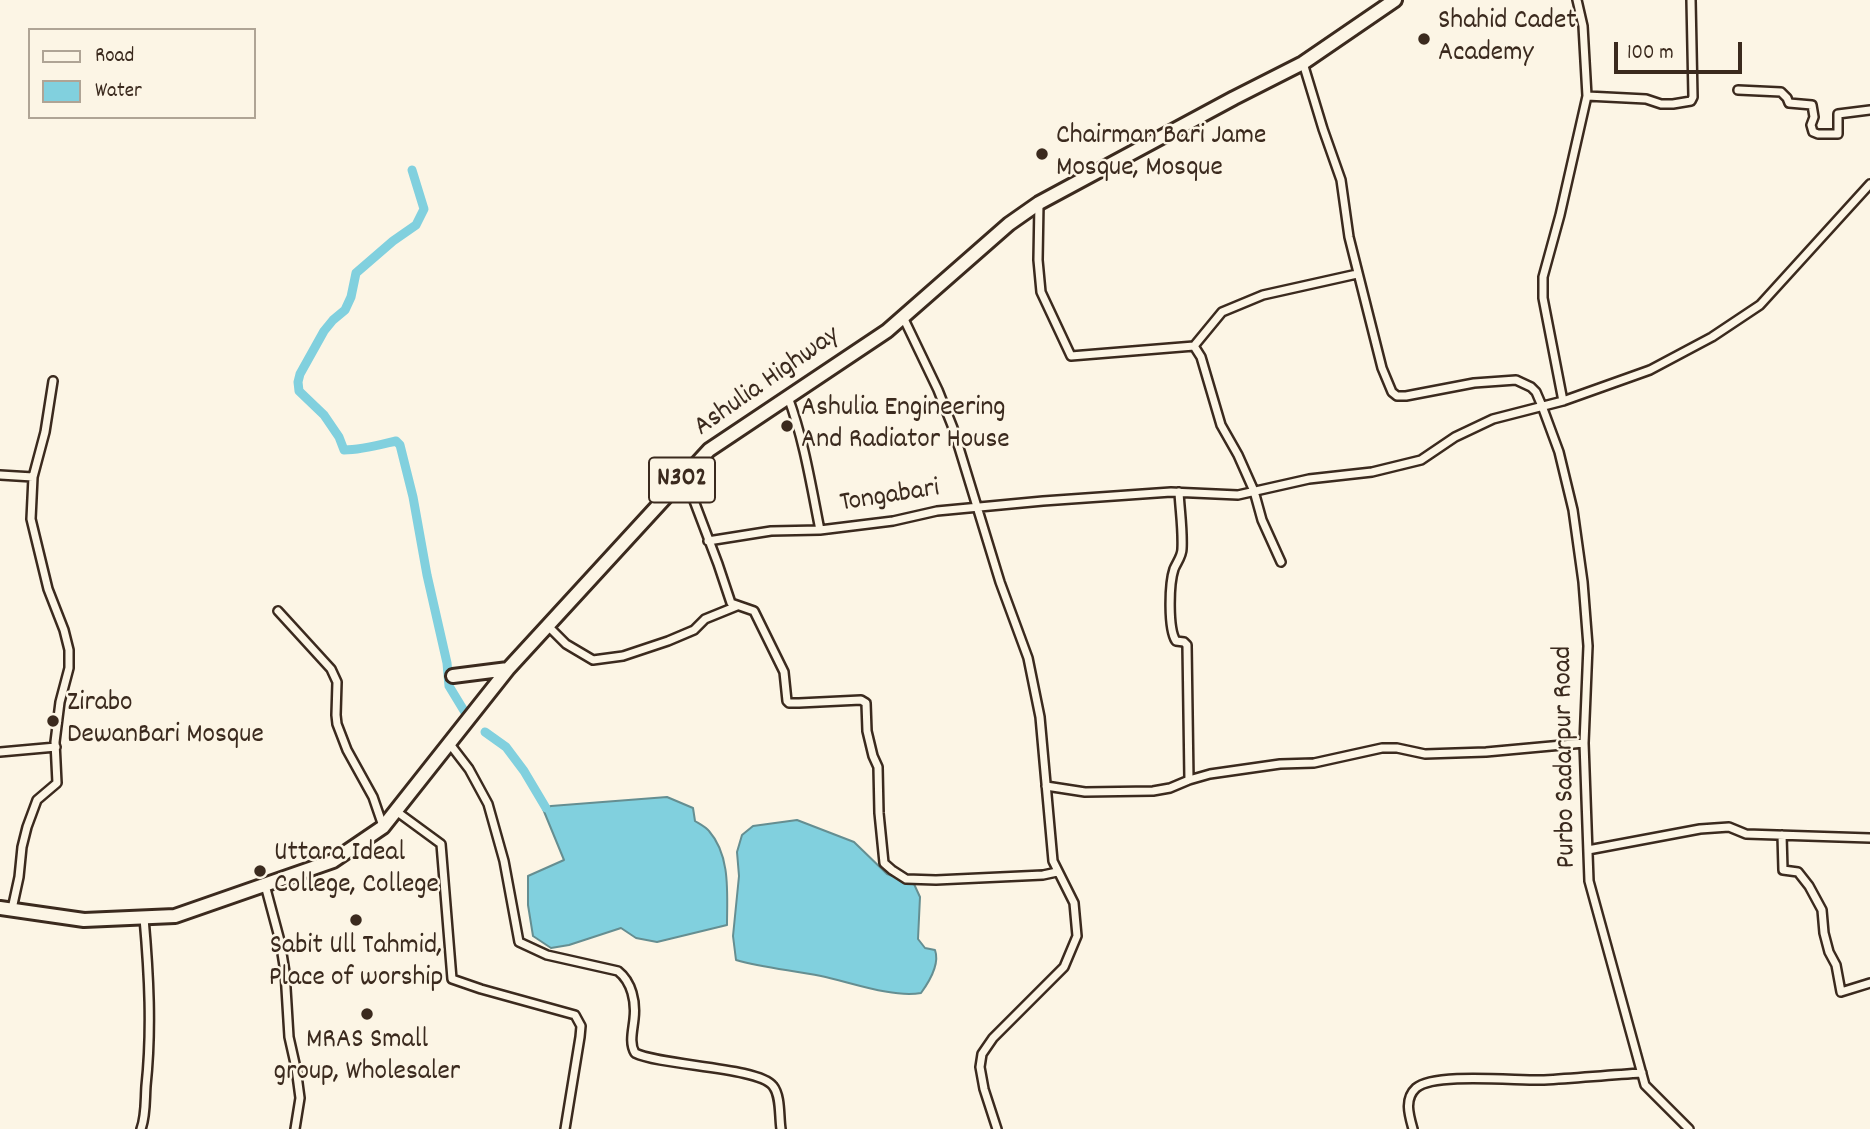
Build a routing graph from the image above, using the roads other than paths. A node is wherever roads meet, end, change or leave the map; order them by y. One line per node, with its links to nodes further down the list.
1 (1395, 0): 4 (highway, Ashulia Highway / N302)
2 (1577, 0): 6 (street)
3 (1691, 0): 6 (street)
4 (1303, 62): 9 (highway, Ashulia Highway / N302); 10 (street)
5 (1738, 90): 7 (street)
6 (1587, 96): 15 (street)
7 (1870, 110)
8 (1870, 184): 15 (street, Tongabari)
9 (1039, 203): 11 (highway, Ashulia Highway / N302); 12 (street)
10 (1357, 274): 12 (street); 16 (street)
11 (903, 317): 14 (highway, Ashulia Highway / N302); 22 (street)
12 (1194, 346): 20 (street)
13 (52, 381): 18 (street)
14 (788, 397): 19 (highway, Ashulia Highway / N302); 23 (street, Tongabari)
15 (1563, 401): 16 (street, Tongabari)
16 (1542, 406): 20 (street, Tongabari); 32 (street, Purbo Sadarpur Road)
17 (0, 475): 18 (street)
18 (33, 477): 33 (street)
19 (685, 477): 24 (street); 28 (highway, Ashulia Highway / N302)
20 (1254, 491): 21 (street, Tongabari); 25 (street)
21 (1179, 492): 22 (street, Tongabari); 35 (street)
22 (976, 508): 23 (street, Tongabari); 36 (street)
23 (820, 530): 24 (street)
24 (708, 541): 26 (street)
25 (1281, 562)
26 (738, 606): 28 (street); 42 (street)
27 (278, 611): 38 (street)
28 (548, 626): 29 (highway, Ashulia Highway / N302)
29 (508, 669): 30 (highway); 31 (highway, Ashulia Highway / N302)
30 (453, 676)
31 (449, 743): 37 (highway, Ashulia Highway / N302); 51 (street)
32 (1584, 743): 35 (street); 41 (street, Purbo Sadarpur Road)
33 (56, 747): 34 (street); 44 (street)
34 (0, 752)
35 (1189, 780): 36 (street)
36 (1046, 786): 42 (street)
37 (396, 811): 38 (highway, Ashulia Highway / N302); 50 (street)
38 (383, 827): 43 (highway, Ashulia Highway / N302)
39 (1782, 835): 40 (street); 41 (street); 46 (street)
40 (1870, 838)
41 (1588, 850): 47 (street, Purbo Sadarpur Road)
42 (1057, 872): 52 (street)
43 (265, 885): 45 (highway, Ashulia Highway / N302); 49 (street)
44 (6, 908): 45 (highway, Ashulia Highway / N302)
45 (144, 918): 48 (street)
46 (1870, 983)
47 (1642, 1073): 53 (street); 54 (street, Purbo Sadarpur Road)
48 (141, 1129)
49 (295, 1129)
50 (565, 1129)
51 (781, 1129)
52 (997, 1129)
53 (1413, 1129)
54 (1689, 1129)

